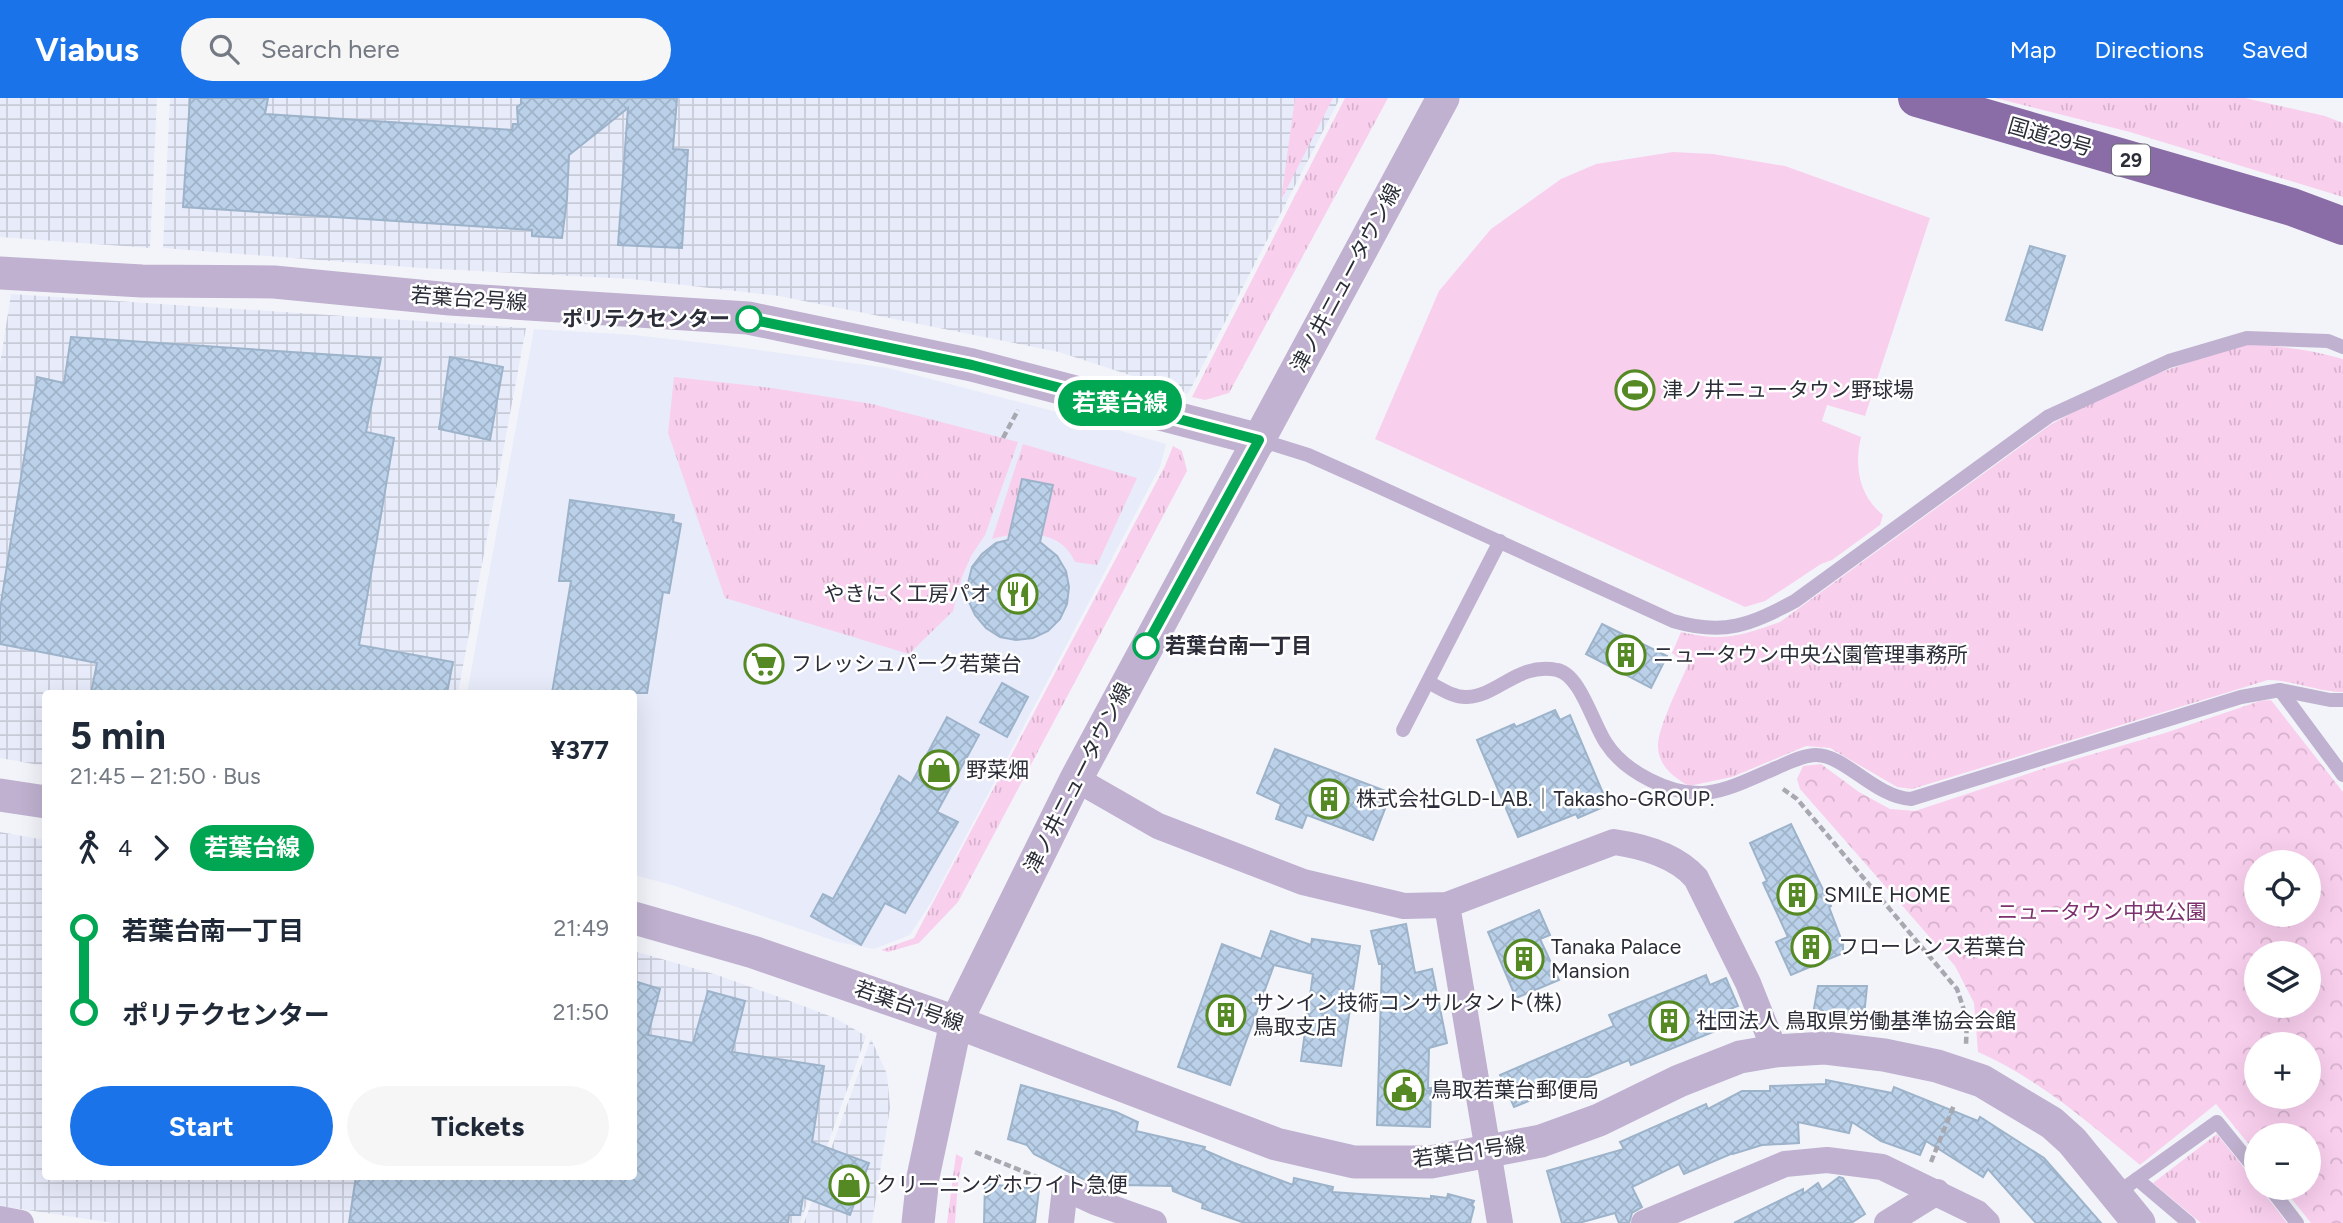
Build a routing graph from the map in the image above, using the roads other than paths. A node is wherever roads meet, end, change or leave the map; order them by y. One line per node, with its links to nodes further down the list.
1 (1443, 98): 6 (street, 津ノ井ニュータウン線)
2 (1917, 98): 3 (highway, 国道29号 / 29)
3 (2343, 226)
4 (0, 273): 6 (street, 若葉台2号線)
5 (2343, 347): 7 (lane)
6 (1259, 440): 7 (lane); 13 (street, 津ノ井ニュータウン線)
7 (1500, 541): 8 (lane)
8 (1428, 682): 9 (lane); 11 (lane)
9 (2280, 690): 10 (lane); 12 (lane)
10 (2343, 700)
11 (1404, 730)
12 (2343, 775)
13 (1076, 779): 16 (street); 18 (street, 津ノ井ニュータウン線)
14 (0, 795): 15 (street)
15 (42, 801)
16 (1447, 905): 19 (street); 20 (street)
17 (637, 919): 18 (street, 若葉台1号線)
18 (956, 1022): 20 (street, 若葉台1号線); 27 (street, 津ノ井ニュータウン線)
19 (1775, 1051): 20 (street, 若葉台1号線); 22 (street, 若葉台1号線)
20 (1489, 1152): 30 (street)
21 (2244, 1155): 22 (lane)
22 (2126, 1186): 34 (street, 若葉台1号線); 35 (lane)
23 (1929, 1188): 31 (street); 32 (street); 33 (street)
24 (2280, 1200): 36 (lane)
25 (0, 1219): 26 (street)
26 (21, 1223)
27 (918, 1223)
28 (1061, 1223): 29 (street)
29 (1154, 1223)
30 (1500, 1223)
31 (1644, 1223)
32 (1887, 1223)
33 (1987, 1223)
34 (2139, 1223)
35 (2189, 1223)
36 (2298, 1223)

